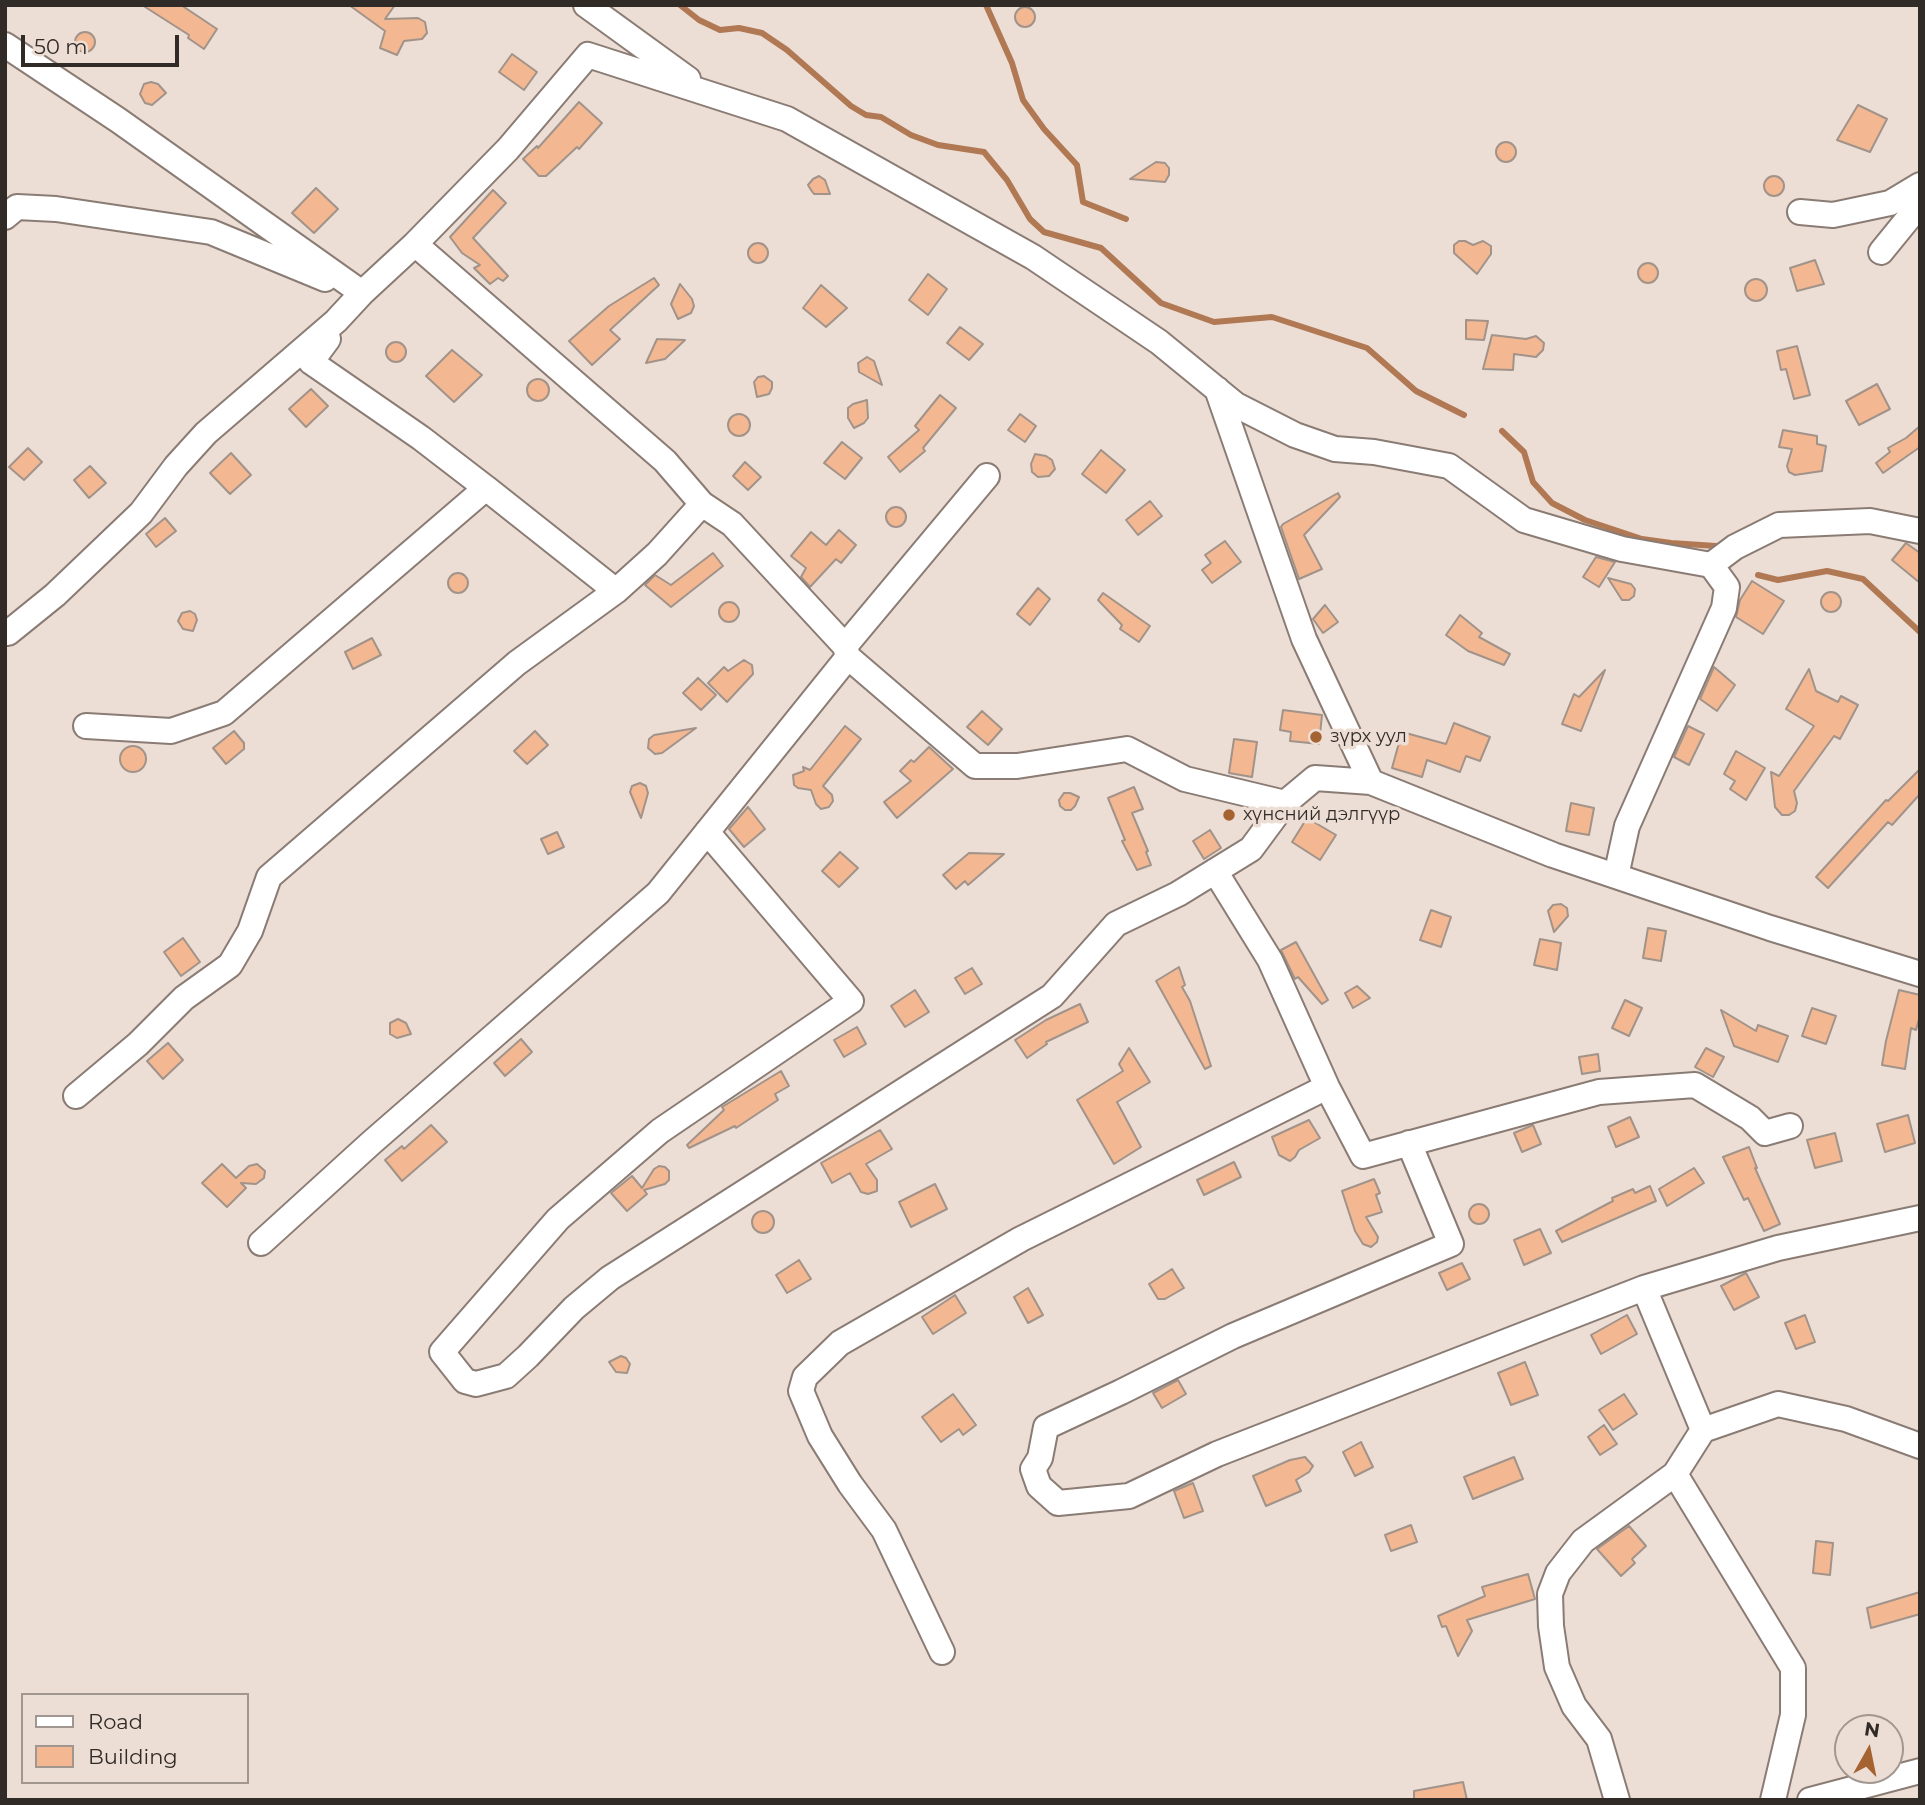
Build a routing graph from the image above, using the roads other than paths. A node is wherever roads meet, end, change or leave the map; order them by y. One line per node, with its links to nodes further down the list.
1 (586, 5): 3 (street)
2 (5, 44): 10 (street)
3 (709, 94): 8 (street); 11 (street)
4 (1920, 185): 6 (street)
5 (1920, 204): 9 (street)
6 (1800, 212)
7 (5, 217): 10 (street)
8 (415, 244): 10 (street); 14 (street)
9 (1881, 252)
10 (362, 293): 13 (street); 18 (street)
11 (1217, 389): 16 (street); 21 (street)
12 (987, 476): 19 (street)
13 (486, 488): 17 (street); 20 (street)
14 (702, 504): 17 (street); 19 (street)
15 (1920, 531): 16 (street)
16 (1711, 565): 25 (street)
17 (616, 591): 28 (street)
18 (8, 633)
19 (846, 651): 22 (street); 23 (street)
20 (86, 726)
21 (1371, 782): 22 (street); 25 (street)
22 (1285, 803): 24 (street)
23 (708, 832): 24 (street); 32 (street)
24 (1215, 871): 27 (street)
25 (1616, 876): 26 (street)
26 (1920, 974)
27 (1327, 1087): 30 (street); 37 (street)
28 (76, 1096)
29 (1790, 1126): 30 (street)
30 (1409, 1143): 33 (street)
31 (1920, 1218): 33 (street)
32 (261, 1244)
33 (1644, 1288): 34 (street)
34 (1703, 1430): 35 (street); 36 (street)
35 (1920, 1446)
36 (1675, 1474): 39 (street); 40 (street)
37 (942, 1652)
38 (1920, 1770): 41 (street)
39 (1617, 1800)
40 (1773, 1800)
41 (1810, 1800)

